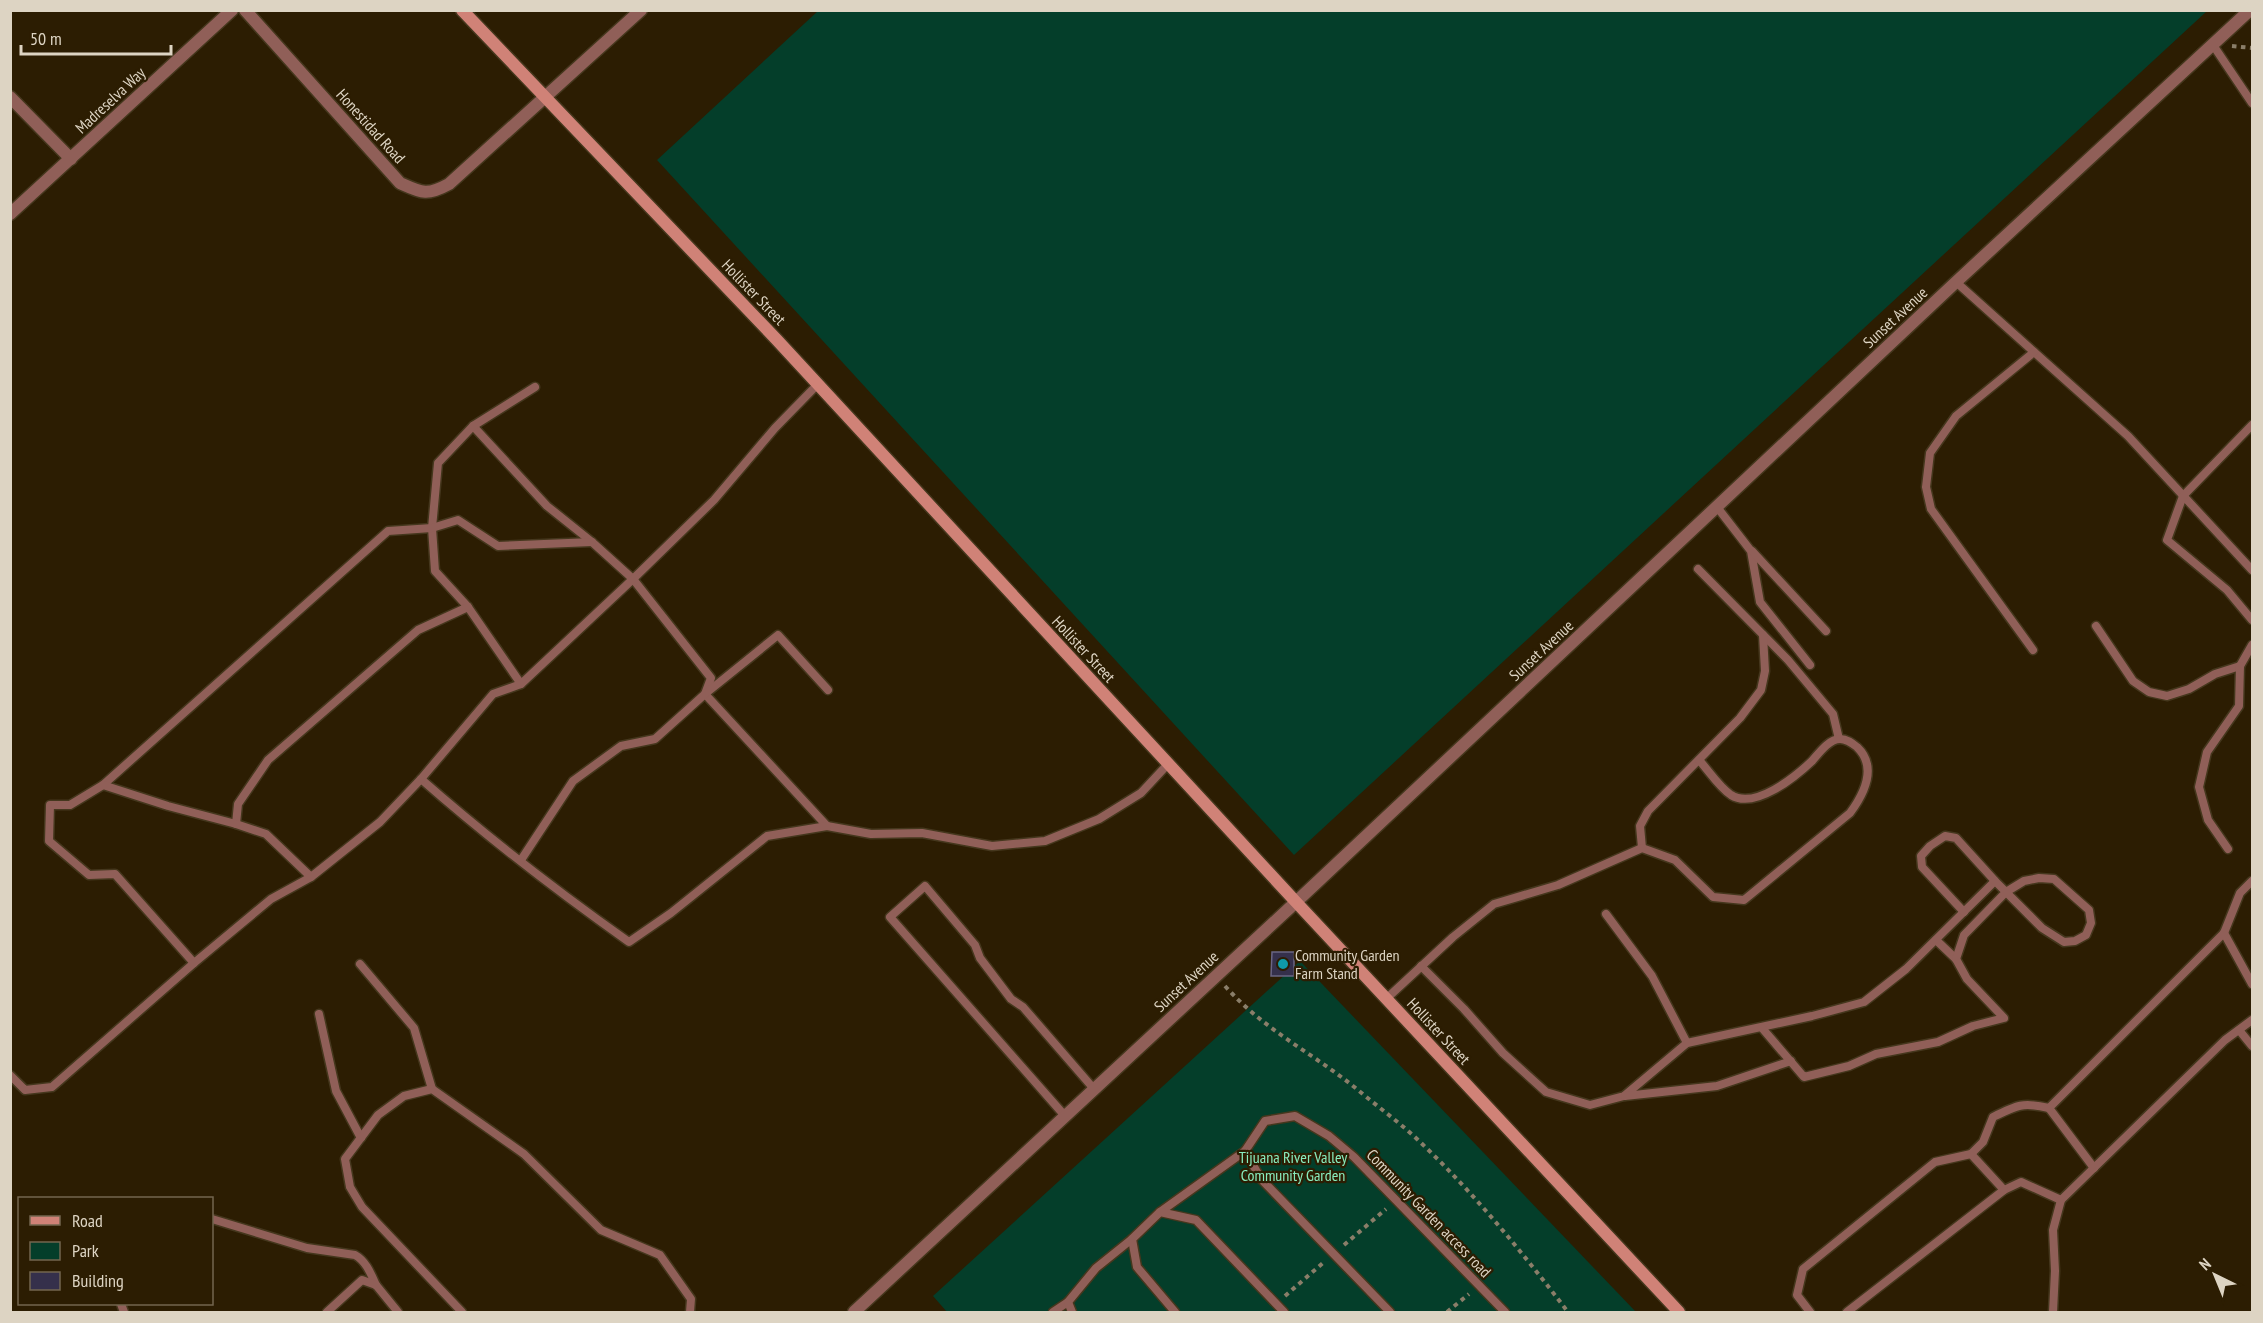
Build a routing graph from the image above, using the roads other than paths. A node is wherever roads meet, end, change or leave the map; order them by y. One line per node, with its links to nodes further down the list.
1 (232, 10): 10 (street, Madreselva Way)
2 (244, 10): 8 (street, Honestidad Road)
3 (462, 10): 8 (street, Hollister Street)
4 (641, 10): 8 (street, Honestidad Road)
5 (2250, 10): 6 (street, Sunset Avenue)
6 (2213, 45): 9 (lane); 12 (street, Sunset Avenue)
7 (10, 97): 10 (street)
8 (545, 98): 14 (street, Hollister Street)
9 (2253, 103)
10 (71, 159): 11 (street, Madreselva Way)
11 (10, 214)
12 (1956, 282): 13 (lane); 19 (street, Sunset Avenue)
13 (2034, 351): 18 (lane); 32 (lane)
14 (818, 384): 25 (lane); 40 (street, Hollister Street)
15 (535, 387): 17 (lane)
16 (2253, 425): 18 (lane)
17 (473, 426): 20 (lane); 21 (lane)
18 (2183, 496): 24 (lane); 27 (lane)
19 (1717, 507): 22 (lane); 52 (street, Sunset Avenue)
20 (432, 528): 21 (lane); 26 (lane); 42 (lane)
21 (592, 542): 25 (lane)
22 (1751, 551): 29 (lane); 33 (lane)
23 (1698, 569): 30 (lane)
24 (2253, 570)
25 (633, 579): 35 (lane); 37 (lane)
26 (468, 607): 35 (lane); 43 (lane)
27 (2253, 620)
28 (2097, 626): 34 (lane)
29 (1826, 631)
30 (1763, 635): 38 (lane); 39 (lane)
31 (2253, 645): 34 (lane)
32 (2033, 650)
33 (1810, 664)
34 (2240, 666): 46 (lane)
35 (521, 684): 41 (lane)
36 (828, 690): 37 (lane)
37 (705, 694): 44 (lane); 47 (lane)
38 (1839, 739): 39 (lane); 45 (lane)
39 (1700, 760): 45 (lane)
40 (1168, 764): 44 (lane); 52 (street, Hollister Street)
41 (421, 779): 47 (lane); 48 (lane)
42 (103, 785): 43 (lane); 58 (lane)
43 (236, 824): 48 (lane)
44 (827, 826): 47 (lane)
45 (1642, 848): 60 (lane)
46 (2228, 849)
47 (521, 860)
48 (311, 877): 58 (lane)
49 (2253, 880): 55 (lane)
50 (1995, 881): 51 (lane); 53 (lane); 53 (lane)
51 (2006, 892): 51 (lane); 57 (lane)
52 (1296, 902): 62 (street, Hollister Street); 72 (street, Sunset Avenue)
53 (1964, 912): 56 (lane)
54 (1606, 914): 67 (lane)
55 (2224, 933): 61 (lane); 74 (lane)
56 (1936, 940): 57 (lane); 65 (lane)
57 (1956, 959): 69 (lane)
58 (194, 963): 70 (lane)
59 (360, 964): 71 (lane)
60 (1422, 966): 62 (lane); 73 (lane)
61 (2253, 984)
62 (1386, 999): 98 (street, Hollister Street)
63 (319, 1014): 76 (lane)
64 (2253, 1020): 66 (lane)
65 (1762, 1028): 67 (lane); 69 (lane)
66 (2239, 1030): 68 (lane); 79 (lane)
67 (1687, 1043): 73 (lane)
68 (2253, 1046)
69 (1791, 1061): 73 (lane)
70 (10, 1075)
71 (432, 1089): 76 (lane); 90 (lane)
72 (1094, 1089): 75 (street, Sunset Avenue); 75 (lane)
73 (1624, 1096)
74 (2049, 1108): 78 (lane); 79 (lane)
75 (1065, 1116): 91 (street, Sunset Avenue)
76 (361, 1138): 89 (lane)
77 (1245, 1151): 82 (lane, Community Garden access road); 96 (lane); 97 (lane, Community Garden access road)
78 (1971, 1154): 80 (lane); 99 (lane)
79 (2094, 1168): 81 (lane)
80 (2004, 1190): 81 (lane); 100 (lane)
81 (2061, 1200): 101 (lane)
82 (1160, 1212): 84 (lane, Community Garden access road); 95 (lane)
83 (213, 1219): 85 (lane)
84 (1132, 1239): 86 (lane, Community Garden access road); 94 (lane)
85 (376, 1285): 87 (lane); 88 (lane)
86 (1068, 1302): 92 (lane, Community Garden access road); 93 (lane)
87 (327, 1312)
88 (398, 1312)
89 (462, 1312)
90 (690, 1312)
91 (854, 1312)
92 (1053, 1312)
93 (1072, 1312)
94 (1175, 1312)
95 (1284, 1312)
96 (1390, 1312)
97 (1505, 1312)
98 (1679, 1312)
99 (1810, 1312)
100 (1847, 1312)
101 (2053, 1312)

